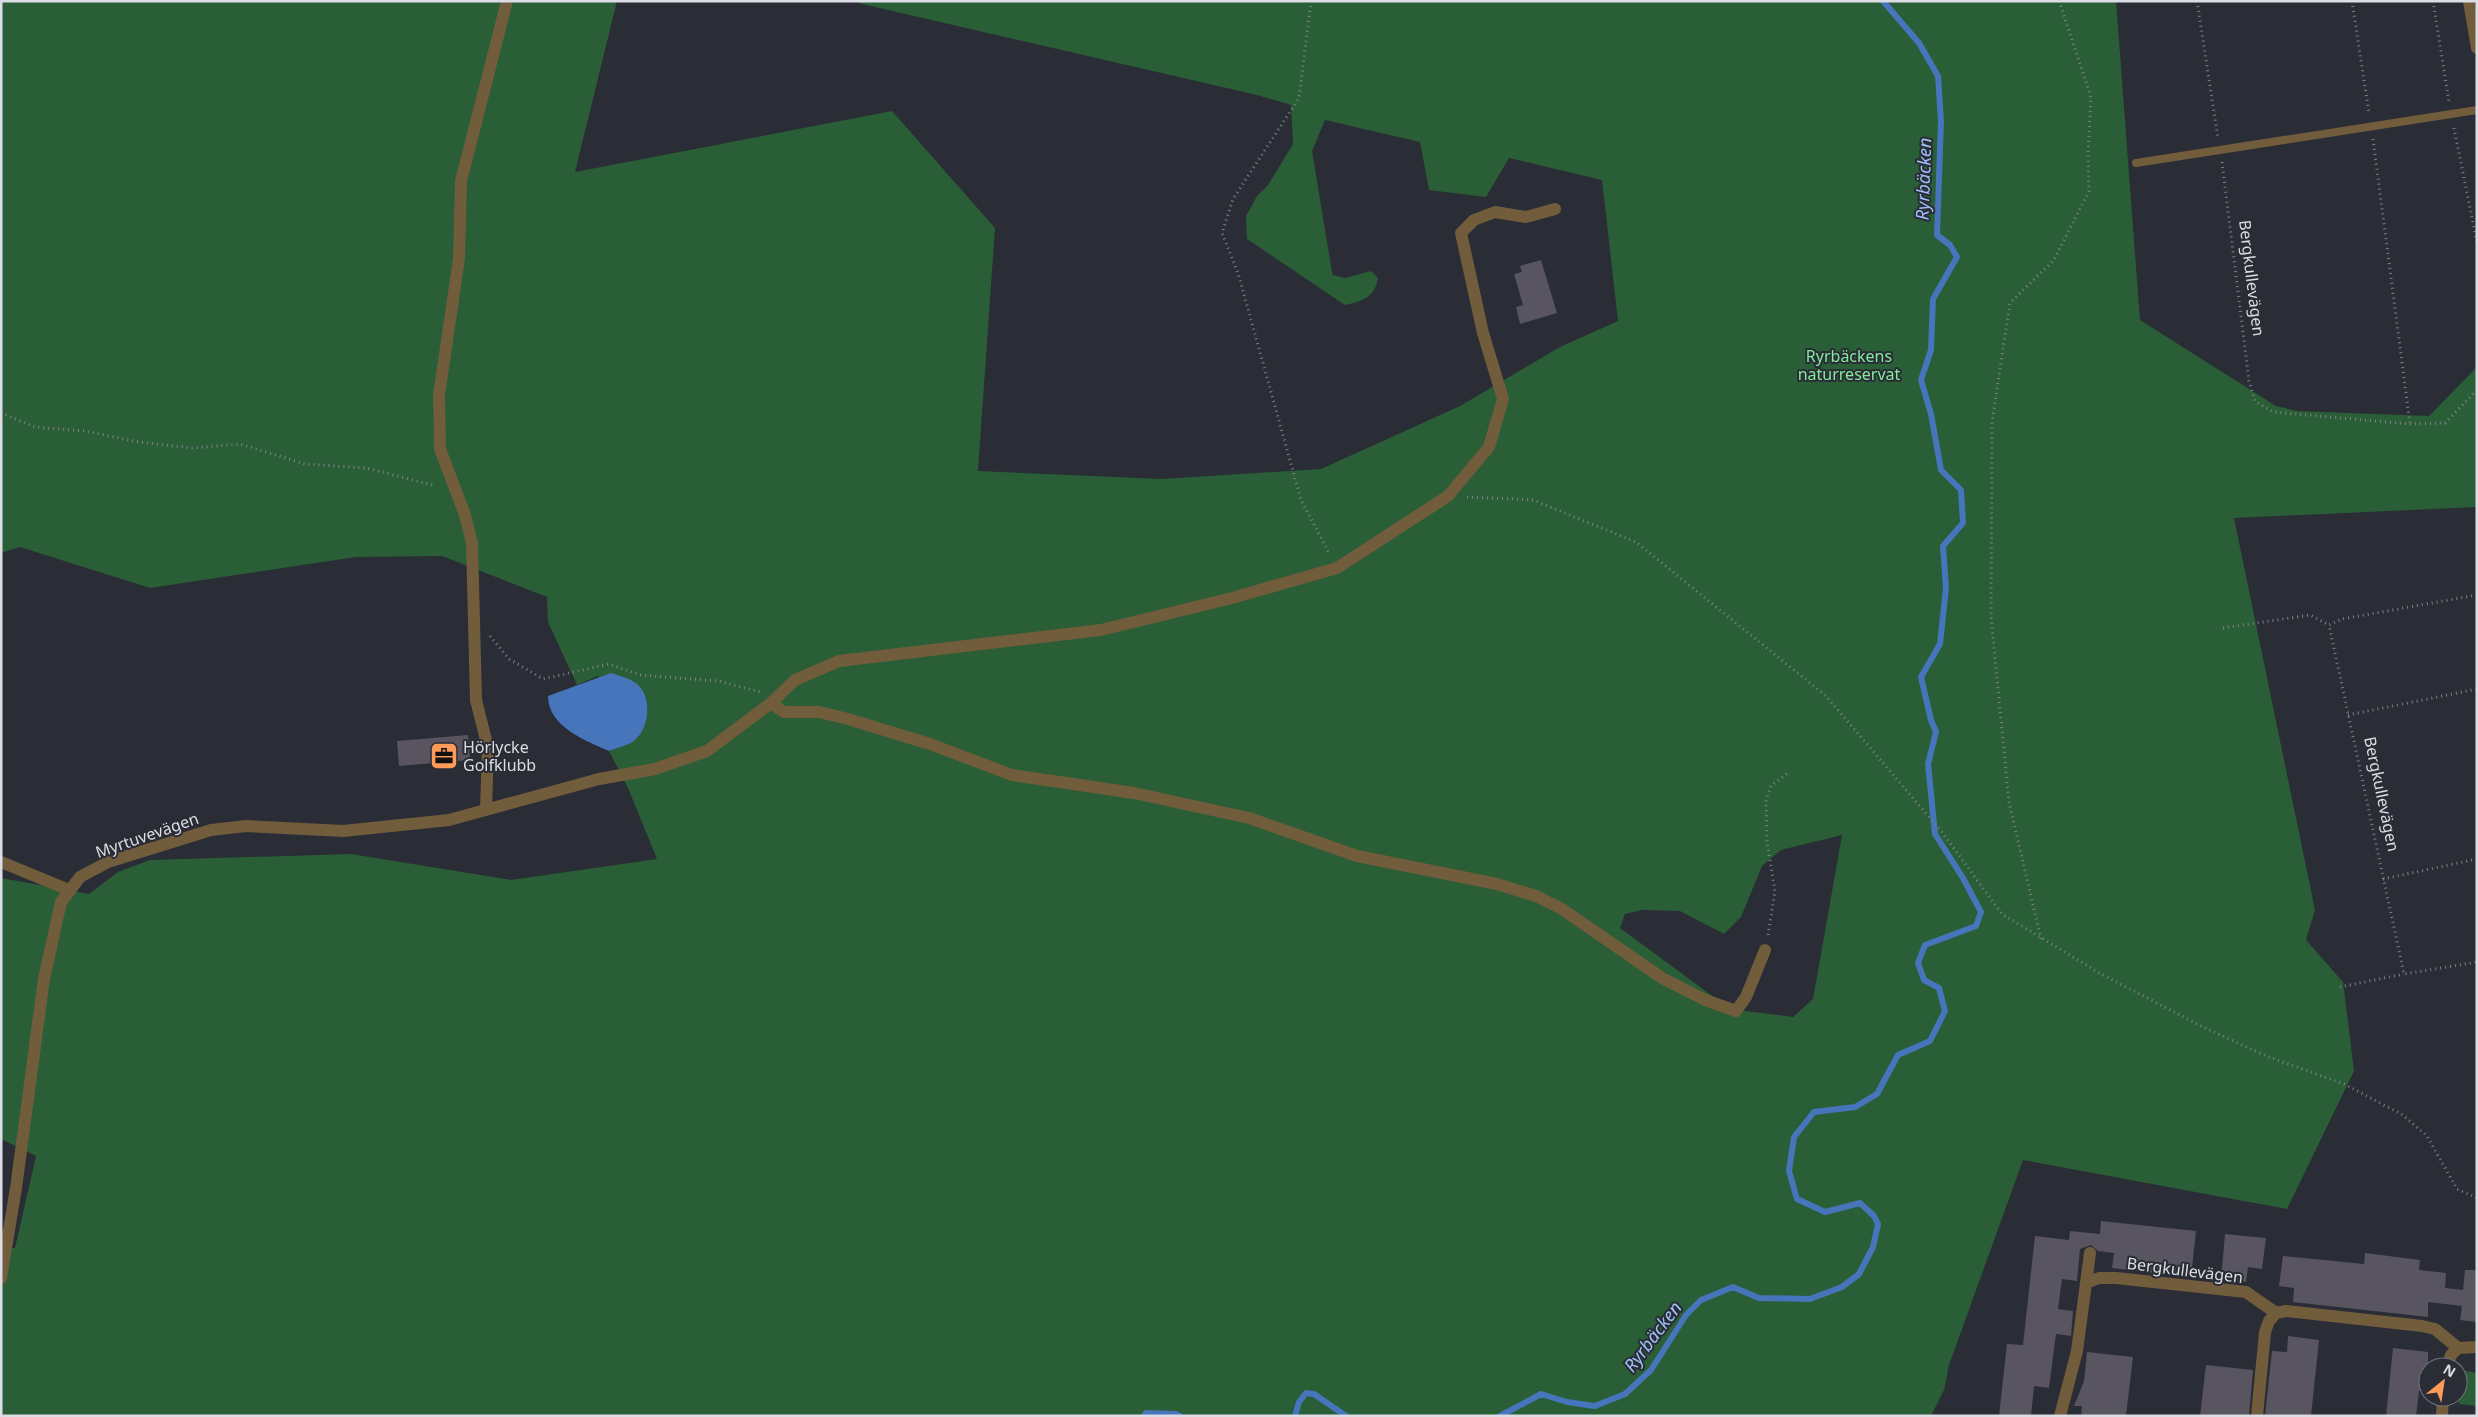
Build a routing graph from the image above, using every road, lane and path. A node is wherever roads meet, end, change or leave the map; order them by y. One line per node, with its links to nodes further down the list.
1 (507, 1): 16 (street)
2 (1311, 1): 18 (path)
3 (2059, 1): 32 (path)
4 (2197, 1): 10 (path, Bergkullevägen)
5 (2352, 1): 9 (path)
6 (2468, 1): 7 (street)
7 (2477, 48)
8 (2477, 110): 9 (lane)
9 (2371, 127): 10 (lane); 15 (path)
10 (2220, 150): 11 (lane); 15 (path, Bergkullevägen)
11 (2136, 163)
12 (1555, 209): 17 (street, Myrtuvevägen)
13 (2477, 390): 15 (path, Bergkullevägen)
14 (1, 413): 16 (path)
15 (2410, 424)
16 (456, 492): 20 (street)
17 (1448, 496): 18 (street, Myrtuvevägen); 32 (path)
18 (1337, 568): 24 (street, Myrtuvevägen)
19 (2477, 595): 21 (path)
20 (474, 617): 24 (path); 27 (street)
21 (2329, 625): 22 (path); 25 (path, Bergkullevägen)
22 (2223, 628)
23 (2477, 689): 25 (path)
24 (775, 700): 27 (street, Myrtuvevägen); 33 (street)
25 (2348, 715): 30 (path, Bergkullevägen)
26 (1788, 773): 33 (path)
27 (486, 809): 31 (street, Myrtuvevägen)
28 (2477, 859): 30 (path)
29 (1, 862): 31 (street)
30 (2383, 879): 35 (path, Bergkullevägen)
31 (70, 890): 39 (street, Myrtuvevägen)
32 (2041, 939): 37 (path)
33 (1765, 950)
34 (2477, 962): 35 (path)
35 (2404, 974): 36 (path)
36 (2340, 988)
37 (2477, 1198)
38 (2090, 1253): 40 (street)
39 (1, 1278)
40 (2086, 1283): 41 (street, Bergkullevägen); 45 (street)
41 (2276, 1313): 43 (street); 46 (street)
42 (2477, 1347): 43 (street)
43 (2458, 1348): 44 (street)
44 (2450, 1357)
45 (2060, 1416)
46 (2257, 1416)

